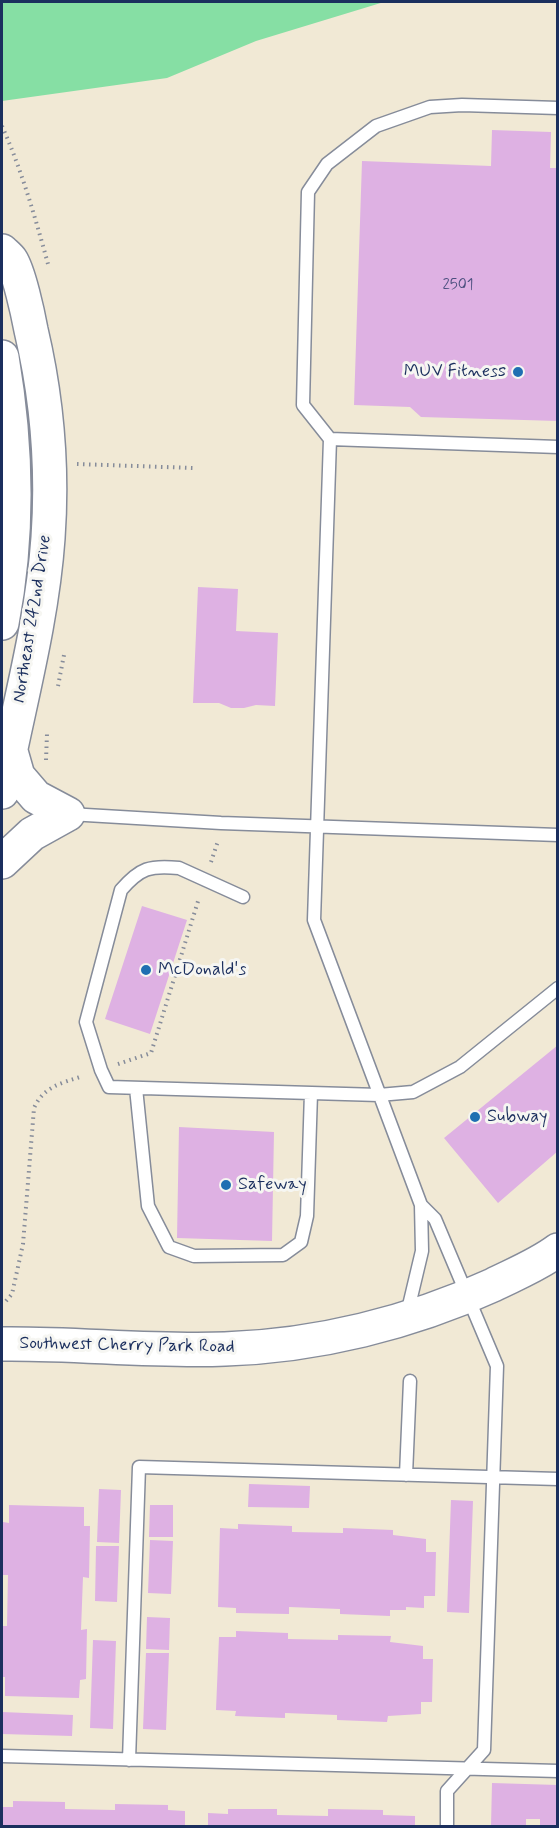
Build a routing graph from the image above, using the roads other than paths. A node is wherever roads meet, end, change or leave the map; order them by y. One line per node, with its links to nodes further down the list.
1 (558, 108): 4 (lane)
2 (2, 251): 7 (main road, Northeast 242nd Drive)
3 (2, 357): 6 (main road, Northeast 242nd Drive)
4 (330, 440): 5 (lane); 10 (lane)
5 (558, 447)
6 (2, 623)
7 (10, 748): 8 (main road, Northeast 242nd Drive); 9 (main road)
8 (2, 792)
9 (68, 814): 10 (lane); 12 (main road)
10 (317, 827): 11 (lane); 17 (lane)
11 (558, 836)
12 (2, 862)
13 (243, 897): 15 (lane)
14 (558, 988): 17 (lane)
15 (136, 1088): 16 (lane); 16 (lane)
16 (311, 1093): 17 (lane)
17 (379, 1095): 18 (lane)
18 (421, 1205): 20 (lane); 21 (lane)
19 (558, 1250): 20 (main road, Southwest Cherry Park Road)
20 (467, 1297): 21 (main road, Southwest Cherry Park Road); 25 (lane)
21 (406, 1319): 22 (main road, Southwest Cherry Park Road)
22 (2, 1344)
23 (410, 1381): 24 (lane)
24 (406, 1475): 25 (lane); 28 (lane)
25 (493, 1477): 26 (lane); 29 (lane)
26 (558, 1479)
27 (2, 1756): 28 (lane)
28 (129, 1760): 29 (lane)
29 (467, 1769): 30 (lane); 31 (lane)
30 (558, 1771)
31 (447, 1827)

